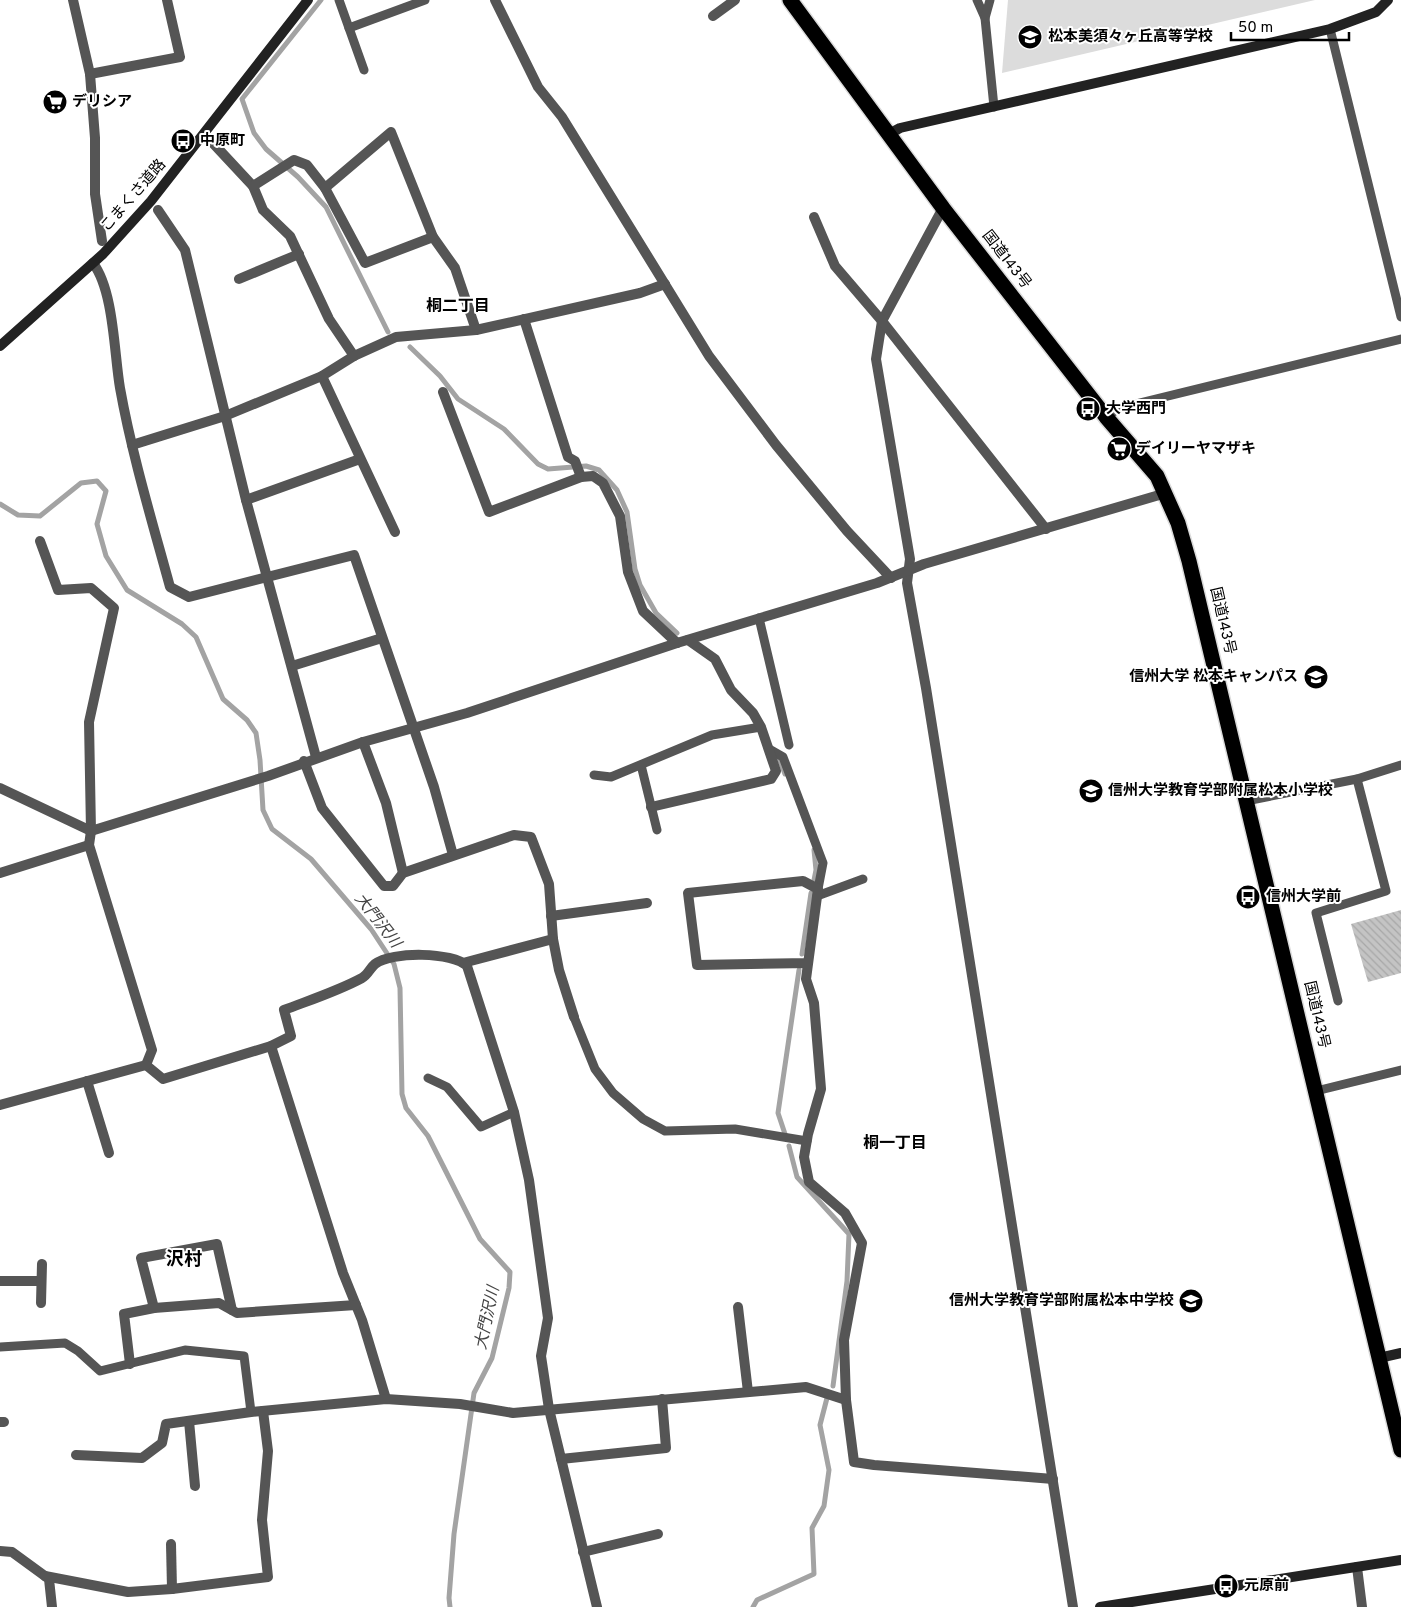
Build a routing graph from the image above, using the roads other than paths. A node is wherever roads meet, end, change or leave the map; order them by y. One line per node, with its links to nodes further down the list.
1 (73, 0): 17 (street)
2 (167, 0): 17 (street)
3 (308, 0): 20 (street, こまくさ道路)
4 (339, 0): 14 (lane)
5 (425, 0): 14 (lane)
6 (496, 0): 33 (street)
7 (735, 0): 12 (street)
8 (790, 0): 19 (highway, 国道143号)
9 (977, 0): 13 (lane)
10 (990, 0): 13 (lane)
11 (1388, 0): 15 (street)
12 (712, 16)
13 (984, 18): 18 (lane)
14 (349, 28): 16 (lane)
15 (1330, 29): 18 (street); 32 (lane)
16 (364, 70)
17 (90, 74): 27 (street)
18 (994, 107): 19 (street)
19 (889, 134): 23 (highway, 国道143号)
20 (203, 136): 21 (street); 29 (street, こまくさ道路)
21 (253, 186): 22 (street); 28 (street)
22 (325, 188): 26 (street); 26 (street)
23 (943, 208): 36 (street); 44 (highway, 国道143号)
24 (158, 210): 43 (street)
25 (814, 216): 36 (street)
26 (434, 237): 37 (street)
27 (102, 241)
28 (299, 254): 31 (street); 40 (street)
29 (93, 263): 39 (street, こまくさ道路); 45 (street)
30 (1401, 278): 32 (lane)
31 (239, 279)
32 (1392, 280): 34 (lane)
33 (664, 284): 35 (street); 55 (street)
34 (1401, 317)
35 (524, 319): 37 (street); 47 (street)
36 (882, 321): 50 (street); 53 (street)
37 (476, 330): 40 (street)
38 (1401, 339): 44 (lane)
39 (1, 343)
40 (354, 356): 41 (street)
41 (322, 376): 43 (street); 46 (street)
42 (442, 392): 47 (street)
43 (225, 416): 45 (street); 49 (street)
44 (1106, 417): 48 (highway, 国道143号)
45 (132, 445): 54 (street)
46 (360, 459): 49 (street); 51 (street)
47 (579, 471): 59 (street)
48 (1166, 493): 50 (street); 73 (highway, 国道143号)
49 (246, 500): 54 (street)
50 (1046, 529): 53 (street)
51 (395, 532)
52 (40, 541): 76 (street)
53 (908, 571): 55 (street); 123 (street)
54 (267, 578): 57 (street); 60 (street)
55 (891, 578): 56 (street)
56 (759, 618): 58 (street); 64 (lane)
57 (382, 638): 60 (street); 62 (street)
58 (688, 640): 59 (street); 61 (street)
59 (676, 643): 62 (street)
60 (292, 666): 66 (street)
61 (761, 726): 65 (street); 68 (lane)
62 (413, 727): 63 (street); 78 (street)
63 (363, 742): 66 (street); 80 (street)
64 (789, 744)
65 (769, 749): 74 (street); 82 (lane)
66 (316, 757): 67 (street)
67 (304, 761): 76 (street); 80 (street)
68 (641, 765): 70 (lane); 74 (lane)
69 (1401, 766): 71 (lane)
70 (594, 775)
71 (1357, 779): 73 (lane); 88 (lane)
72 (0, 788): 76 (street)
73 (1246, 801): 95 (highway, 国道143号)
74 (651, 807): 75 (lane)
75 (657, 830)
76 (91, 832): 77 (street)
77 (89, 845): 79 (street); 91 (street)
78 (453, 855): 80 (street); 84 (street)
79 (0, 873)
80 (403, 873)
81 (863, 879): 82 (lane)
82 (818, 892): 87 (street); 87 (street)
83 (647, 903): 84 (street)
84 (551, 916): 85 (street)
85 (552, 939): 86 (street); 89 (street)
86 (463, 963): 90 (street); 97 (street)
87 (808, 963): 98 (street)
88 (1338, 1001)
89 (574, 1017): 98 (lane)
90 (271, 1046): 91 (street); 104 (street)
91 (146, 1065): 94 (street)
92 (1401, 1070): 95 (lane)
93 (428, 1078): 97 (lane)
94 (87, 1081): 96 (street); 99 (street)
95 (1316, 1091): 110 (highway, 国道143号)
96 (0, 1105)
97 (514, 1112): 116 (street)
98 (806, 1141): 115 (street)
99 (109, 1154)
100 (42, 1264): 102 (street)
101 (0, 1281): 102 (street)
102 (41, 1281): 103 (street)
103 (41, 1303)
104 (356, 1305): 107 (street); 113 (street)
105 (738, 1307): 112 (street)
106 (154, 1308): 107 (street); 107 (street); 111 (street)
107 (232, 1310)
108 (0, 1347): 111 (lane)
109 (1401, 1353): 110 (street)
110 (1379, 1358): 120 (highway, 国道143号)
111 (130, 1364): 118 (lane)
112 (748, 1392): 114 (street); 115 (street)
113 (386, 1399): 116 (street); 117 (street)
114 (662, 1399): 116 (street); 122 (street)
115 (846, 1400): 123 (street)
116 (549, 1409): 122 (street)
117 (263, 1411): 118 (street); 132 (street)
118 (251, 1412): 119 (street)
119 (189, 1421): 121 (street); 124 (street)
120 (1401, 1450)
121 (76, 1455)
122 (561, 1459): 128 (street)
123 (1053, 1479): 135 (street)
124 (195, 1486)
125 (658, 1534): 128 (street)
126 (171, 1544): 132 (street)
127 (0, 1551): 131 (street)
128 (583, 1552): 134 (street)
129 (1401, 1560): 130 (street)
130 (1357, 1568): 136 (street); 137 (street)
131 (45, 1576): 132 (street); 133 (street)
132 (172, 1589)
133 (52, 1607)
134 (597, 1607)
135 (1073, 1607)
136 (1100, 1607)
137 (1362, 1607)

